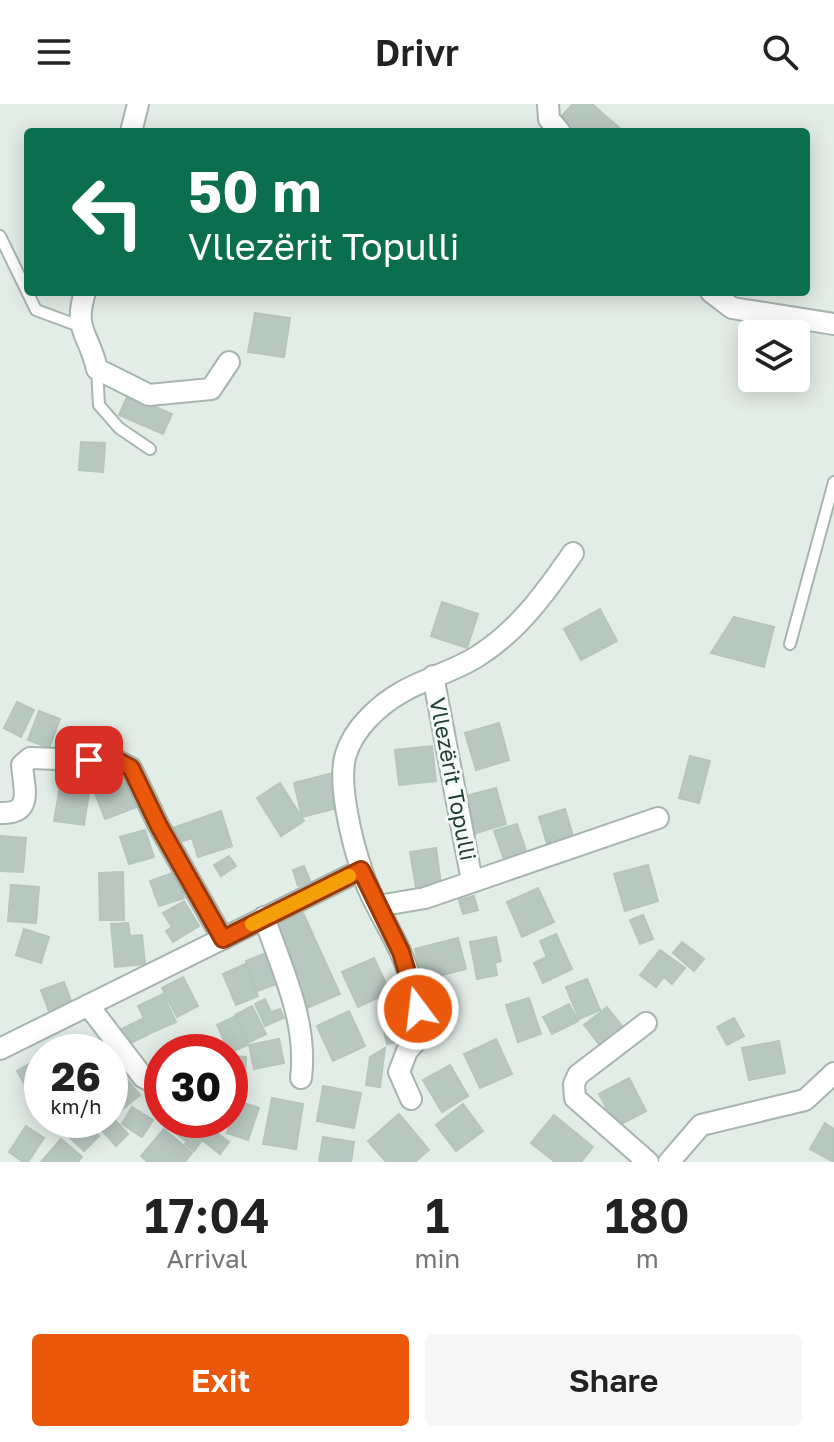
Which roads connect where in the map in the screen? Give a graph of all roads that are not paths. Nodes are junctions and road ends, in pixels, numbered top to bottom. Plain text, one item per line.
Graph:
1 (138, 104) edge
2 (548, 104) edge
3 (132, 128) edge
4 (557, 128) edge
5 (0, 236) edge
6 (24, 285) edge
7 (29, 296) edge
8 (84, 296) edge
9 (716, 296) edge
10 (834, 324) edge
11 (79, 326) junction
12 (229, 362) dead end
13 (97, 369) junction
14 (150, 449) dead end
15 (834, 482) edge
16 (573, 553) dead end
17 (790, 644) dead end
18 (433, 676) junction
19 (0, 813) edge
20 (658, 818) dead end
21 (361, 870) junction
22 (472, 881) junction
23 (378, 906) junction
24 (264, 917) junction
25 (223, 939) junction
26 (88, 1005) junction
27 (646, 1023) dead end
28 (0, 1049) edge
29 (834, 1073) edge
30 (144, 1078) edge
31 (301, 1078) dead end
32 (411, 1099) dead end
33 (648, 1162) edge
34 (669, 1162) edge

1 - 3 street
2 - 4 street
5 - 6 lane
7 - 11 lane
8 - 11 street
9 - 10 street
11 - 13 street
12 - 13 street
13 - 14 lane
15 - 17 lane
16 - 18 street
18 - 21 street, Vllezërit Topulli
18 - 22 street, Vllezërit Topulli
19 - 25 street
20 - 22 street, Vllezërit Topulli
21 - 23 street, Vllezërit Topulli
21 - 24 street
22 - 23 street, Vllezërit Topulli
23 - 32 street, Vllezërit Topulli
24 - 25 street
24 - 31 street
25 - 26 street
26 - 28 street
26 - 30 street
27 - 33 street
29 - 34 street

